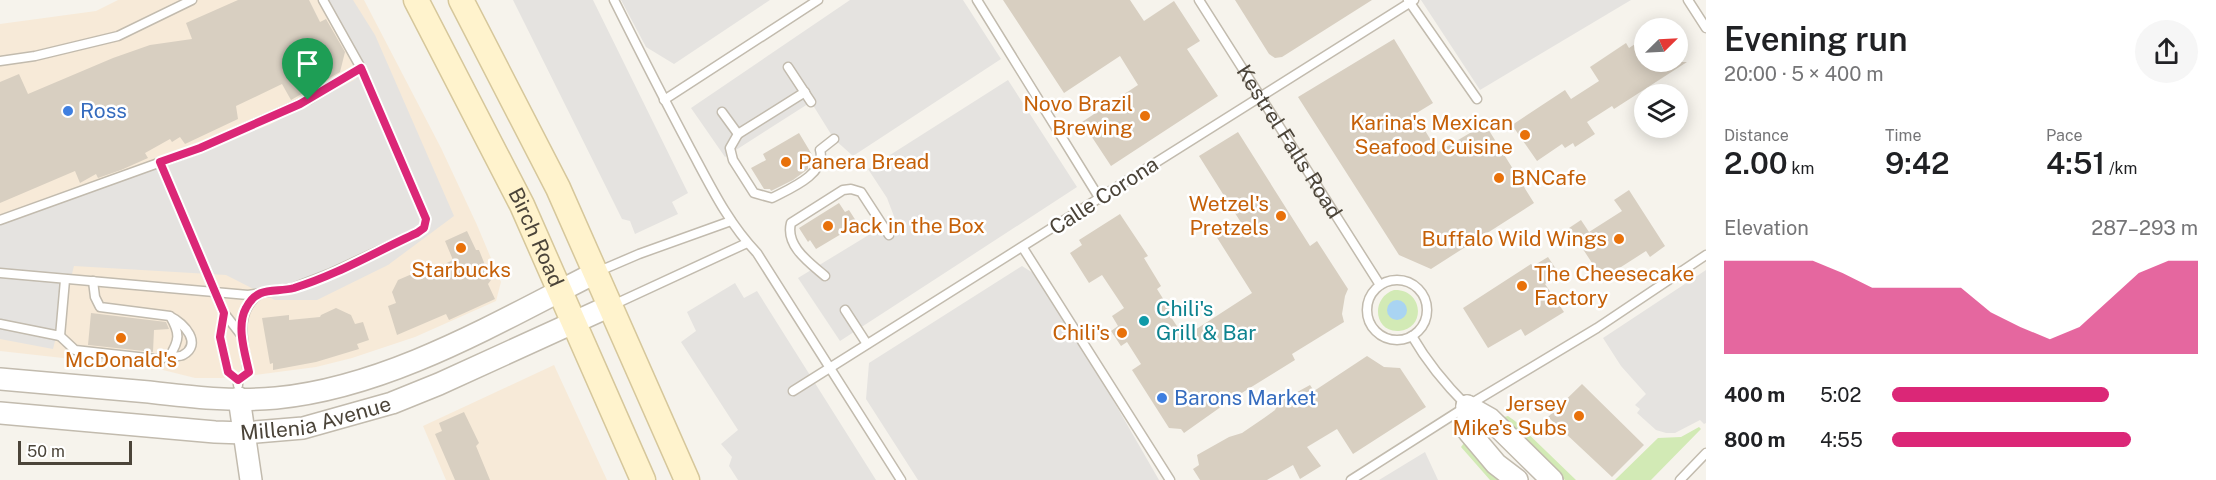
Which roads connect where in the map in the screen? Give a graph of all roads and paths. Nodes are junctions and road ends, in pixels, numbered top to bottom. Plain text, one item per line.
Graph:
1 (192, 0) edge
2 (323, 0) edge
3 (416, 0) edge
4 (461, 0) edge
5 (614, 0) edge
6 (818, 0) edge
7 (977, 0) edge
8 (1199, 0) edge
9 (1688, 0) edge
10 (1411, 1) edge
11 (1706, 28) edge
12 (0, 61) edge
13 (788, 67) dead end
14 (361, 68) junction
15 (805, 92) junction
16 (1260, 96) junction
17 (1477, 99) dead end
18 (664, 100) junction
19 (811, 102) dead end
20 (722, 112) dead end
21 (738, 134) junction
22 (834, 139) dead end
23 (160, 162) junction
24 (1100, 199) junction
25 (0, 220) edge
26 (731, 221) junction
27 (889, 235) dead end
28 (747, 243) junction
29 (1023, 248) junction
30 (1706, 255) edge
31 (0, 273) edge
32 (595, 273) junction
33 (825, 276) dead end
34 (65, 280) junction
35 (93, 281) junction
36 (1380, 285) junction
37 (560, 290) junction
38 (262, 291) junction
39 (216, 292) junction
40 (610, 306) junction
41 (845, 310) dead end
42 (224, 313) junction
43 (170, 316) junction
44 (573, 322) junction
45 (0, 324) edge
46 (60, 336) junction
47 (242, 336) junction
48 (1413, 336) junction
49 (867, 344) junction
50 (169, 357) junction
51 (829, 367) junction
52 (0, 379) edge
53 (239, 389) junction
54 (793, 391) dead end
55 (1467, 406) junction
56 (0, 413) edge
57 (244, 433) junction
58 (1706, 453) edge
59 (251, 480) edge
60 (643, 480) edge
61 (687, 480) edge
62 (901, 480) edge
63 (1170, 480) edge
64 (1351, 480) edge
65 (1517, 480) edge
66 (1552, 480) edge
67 (1680, 480) edge

1 - 12 lane
2 - 14 lane
3 - 37 main road, Birch Road
4 - 32 main road, Birch Road
5 - 18 lane
6 - 18 lane
7 - 24 lane
8 - 16 lane, Kestrel Falls Road
9 - 11 lane
10 - 16 lane, Calle Corona
10 - 17 lane
13 - 15 lane
14 - 23 lane
14 - 38 lane
15 - 19 lane
15 - 21 lane
16 - 24 lane, Calle Corona
16 - 36 lane, Kestrel Falls Road
18 - 26 lane
20 - 21 lane
21 - 22 lane
23 - 25 lane
23 - 39 lane
24 - 29 lane, Calle Corona
26 - 28 lane
26 - 32 lane
27 - 33 lane
28 - 40 lane
28 - 51 lane
29 - 49 lane, Calle Corona
29 - 63 lane
30 - 55 lane
31 - 34 lane
32 - 37 street, Millenia Avenue
32 - 40 main road, Birch Road
34 - 35 lane
34 - 46 lane
35 - 39 lane
35 - 43 lane
36 - 48 lane
36 - 48 lane
37 - 44 main road, Birch Road
37 - 53 street, Millenia Avenue
38 - 39 lane
38 - 47 lane
39 - 42 lane
40 - 44 street, Millenia Avenue
40 - 61 main road, Birch Road
41 - 49 lane
42 - 47 lane
42 - 53 lane
43 - 50 lane
43 - 50 lane
44 - 57 street, Millenia Avenue
44 - 60 main road, Birch Road
45 - 46 lane
46 - 50 lane
47 - 53 lane
48 - 55 lane
49 - 51 lane, Calle Corona
51 - 54 lane, Calle Corona
51 - 62 lane
52 - 53 street, Millenia Avenue
53 - 57 street
55 - 64 lane
55 - 65 street
55 - 66 street
56 - 57 street, Millenia Avenue
57 - 59 street
58 - 67 lane

